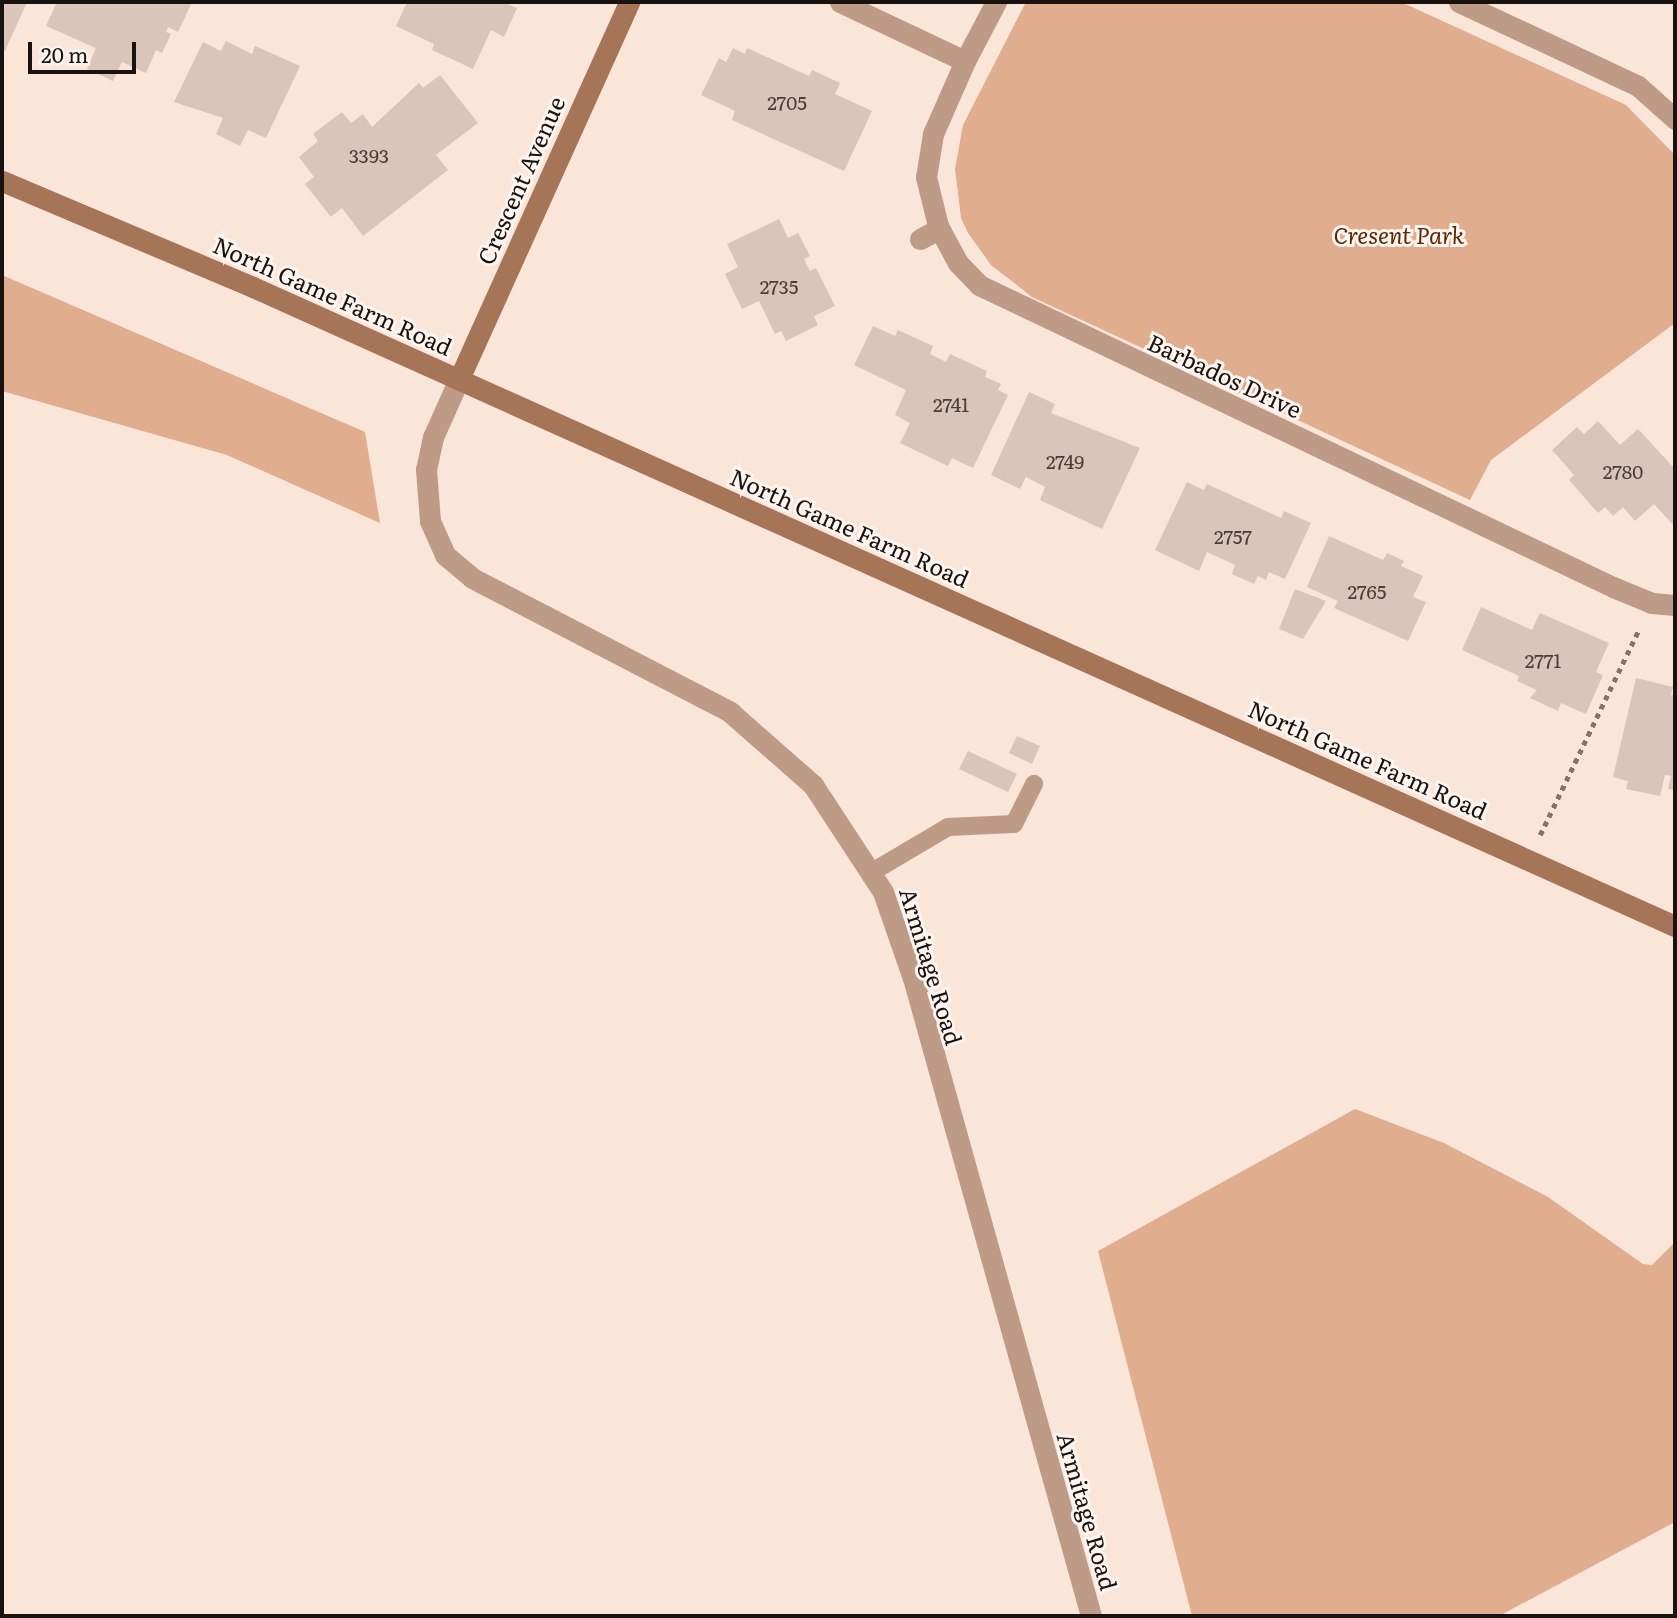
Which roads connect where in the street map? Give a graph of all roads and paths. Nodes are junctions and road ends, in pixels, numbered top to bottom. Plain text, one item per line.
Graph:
1 (629, 2) edge
2 (840, 2) edge
3 (996, 2) edge
4 (1459, 2) edge
5 (965, 61) junction
6 (1675, 118) edge
7 (2, 181) edge
8 (939, 229) junction
9 (920, 239) dead end
10 (459, 379) junction
11 (1652, 603) junction
12 (1675, 605) edge
13 (1034, 784) dead end
14 (1528, 860) junction
15 (872, 872) junction
16 (1675, 926) edge
17 (1091, 1616) edge

1 - 10 main road, Crescent Avenue
2 - 5 street
3 - 5 street, Barbados Drive
4 - 6 street
5 - 8 street, Barbados Drive
7 - 10 main road, North Game Farm Road
8 - 9 street
8 - 11 street, Barbados Drive
10 - 14 main road, North Game Farm Road
10 - 15 street, Armitage Road
11 - 12 street, Barbados Drive
11 - 14 path
13 - 15 lane
14 - 16 main road, North Game Farm Road
15 - 17 street, Armitage Road

